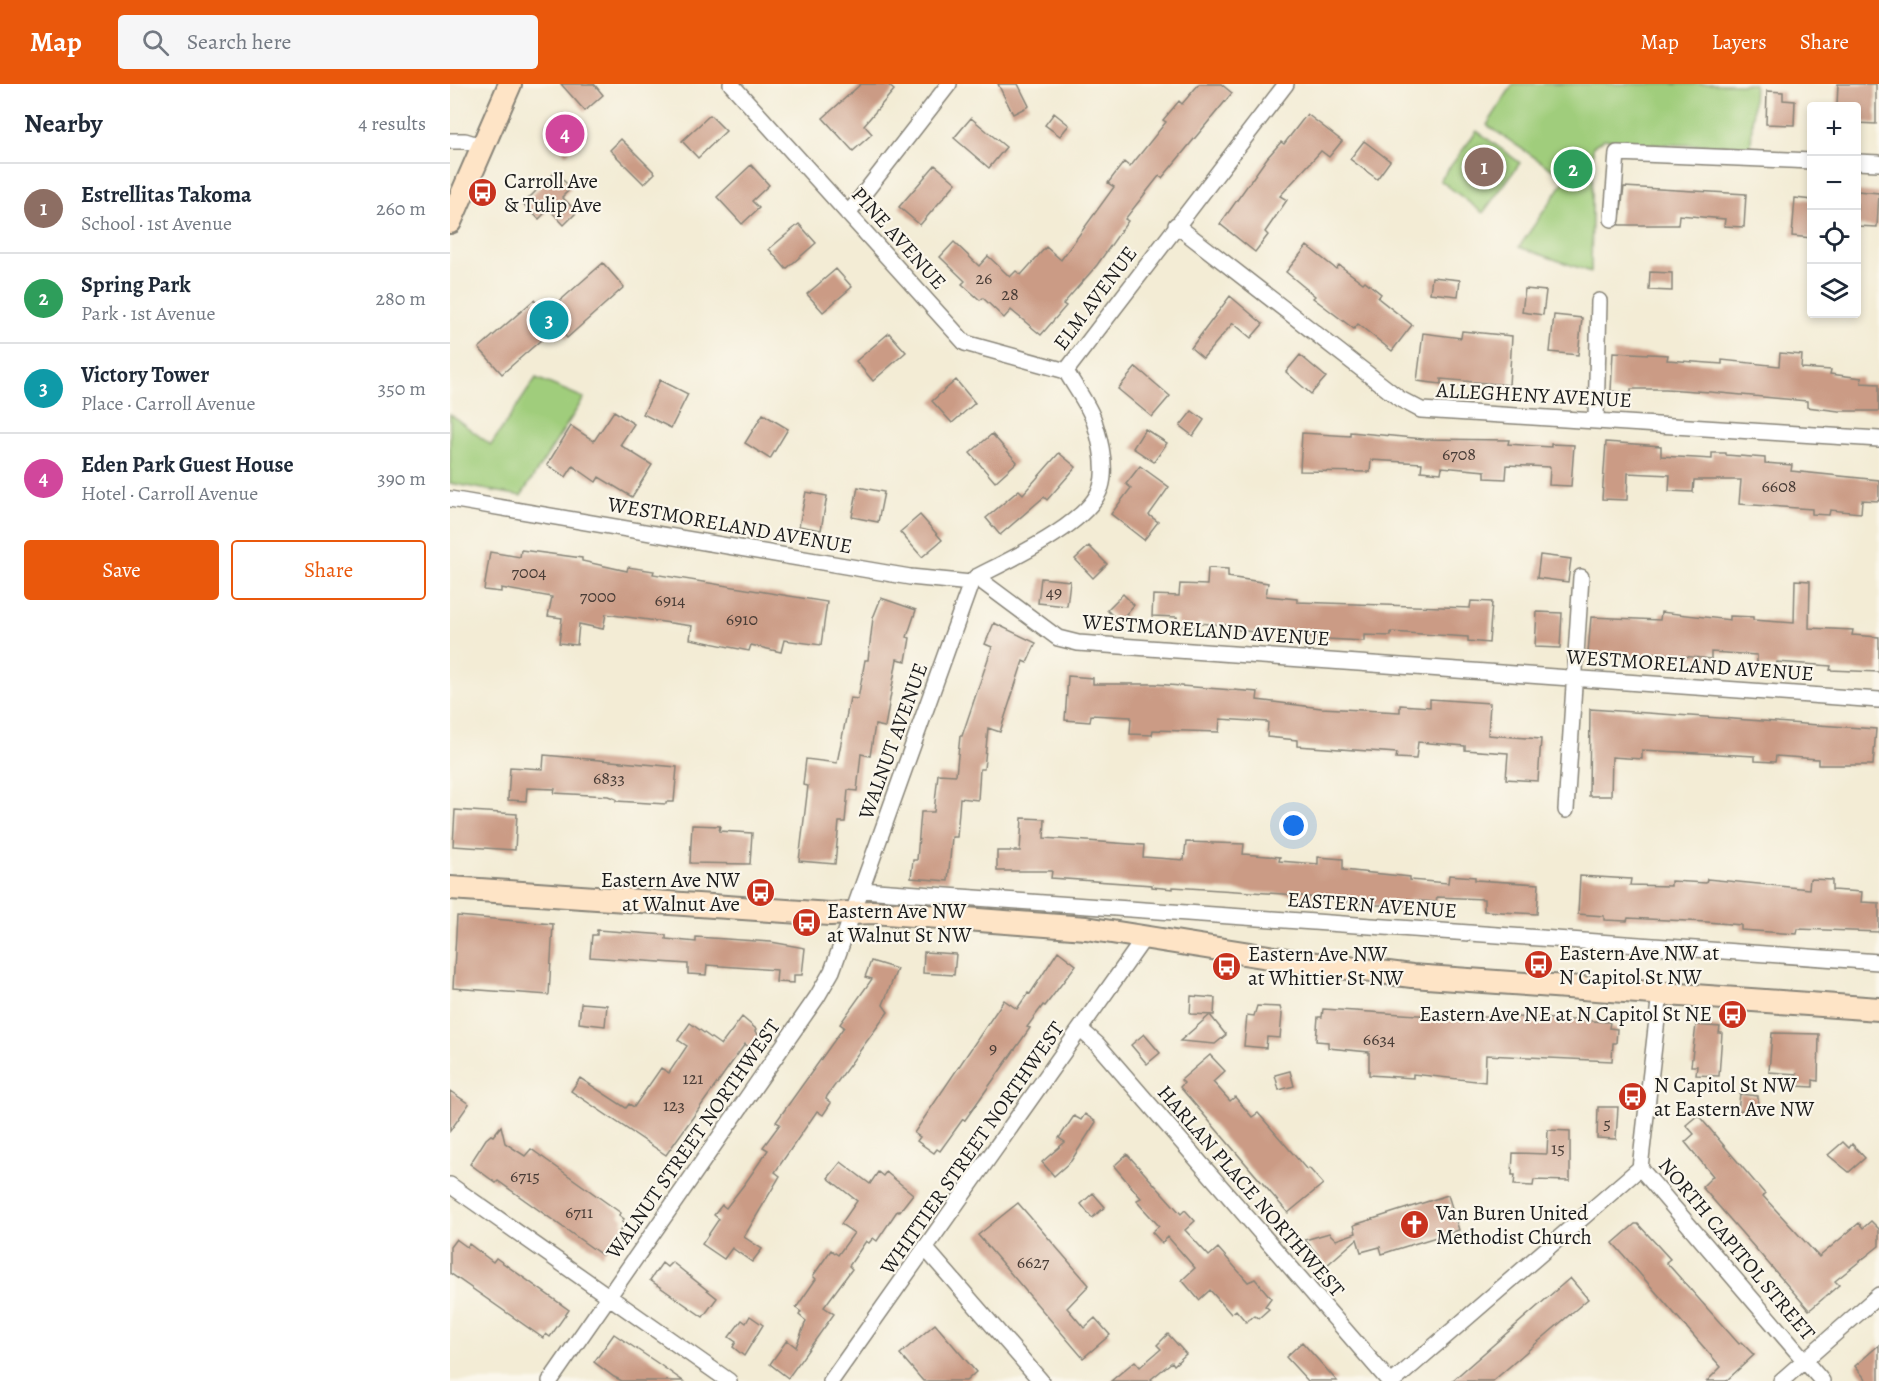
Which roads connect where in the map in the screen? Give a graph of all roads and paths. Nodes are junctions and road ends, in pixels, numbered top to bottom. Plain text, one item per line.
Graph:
1 (510, 84) edge
2 (731, 84) edge
3 (949, 84) edge
4 (1286, 84) edge
5 (450, 141) edge
6 (484, 147) junction
7 (1807, 161) edge
8 (1861, 162) edge
9 (1879, 163) edge
10 (848, 214) junction
11 (1612, 219) dead end
12 (450, 222) edge
13 (1176, 225) junction
14 (1599, 301) dead end
15 (1066, 371) junction
16 (1596, 419) junction
17 (1879, 440) edge
18 (450, 499) edge
19 (1581, 577) dead end
20 (973, 580) junction
21 (1575, 678) junction
22 (1879, 700) edge
23 (1566, 810) dead end
24 (450, 888) edge
25 (862, 890) junction
26 (854, 913) junction
27 (1145, 937) junction
28 (1879, 962) edge
29 (1660, 993) junction
30 (1879, 1009) edge
31 (1081, 1030) junction
32 (1640, 1168) junction
33 (450, 1185) edge
34 (926, 1249) junction
35 (1879, 1295) edge
36 (609, 1296) junction
37 (1804, 1361) junction
38 (550, 1381) edge
39 (729, 1381) edge
40 (831, 1381) edge
41 (1041, 1381) edge
42 (1389, 1381) edge
43 (1394, 1381) edge
44 (1781, 1381) edge
45 (1822, 1381) edge

1 - 6 street
2 - 10 street, PINE AVENUE
3 - 10 street
4 - 13 street, ELM AVENUE
5 - 6 street
6 - 12 street
7 - 11 street
8 - 9 street
10 - 15 street, PINE AVENUE
13 - 15 street, ELM AVENUE
13 - 16 street, ALLEGHENY AVENUE
14 - 16 street
15 - 20 street, ELM AVENUE
16 - 17 street, ALLEGHENY AVENUE
18 - 20 street, WESTMORELAND AVENUE
19 - 21 street
20 - 21 street, WESTMORELAND AVENUE
20 - 25 street, WALNUT AVENUE
21 - 22 street, WESTMORELAND AVENUE
21 - 23 street
24 - 26 street
25 - 26 street, WALNUT AVENUE
25 - 28 street, EASTERN AVENUE
26 - 27 street
26 - 36 street, WALNUT STREET NORTHWEST
27 - 29 street
27 - 31 street, WHITTIER STREET NORTHWEST
29 - 30 street
29 - 32 street, NORTH CAPITOL STREET
31 - 34 street, WHITTIER STREET NORTHWEST
31 - 42 street, HARLAN PLACE NORTHWEST
32 - 37 street, NORTH CAPITOL STREET
32 - 43 street
33 - 36 street
34 - 40 street, WHITTIER STREET NORTHWEST
34 - 41 street
35 - 37 street
36 - 38 street, WALNUT STREET NORTHWEST
36 - 39 street
37 - 44 street
37 - 45 street, NORTH CAPITOL STREET

